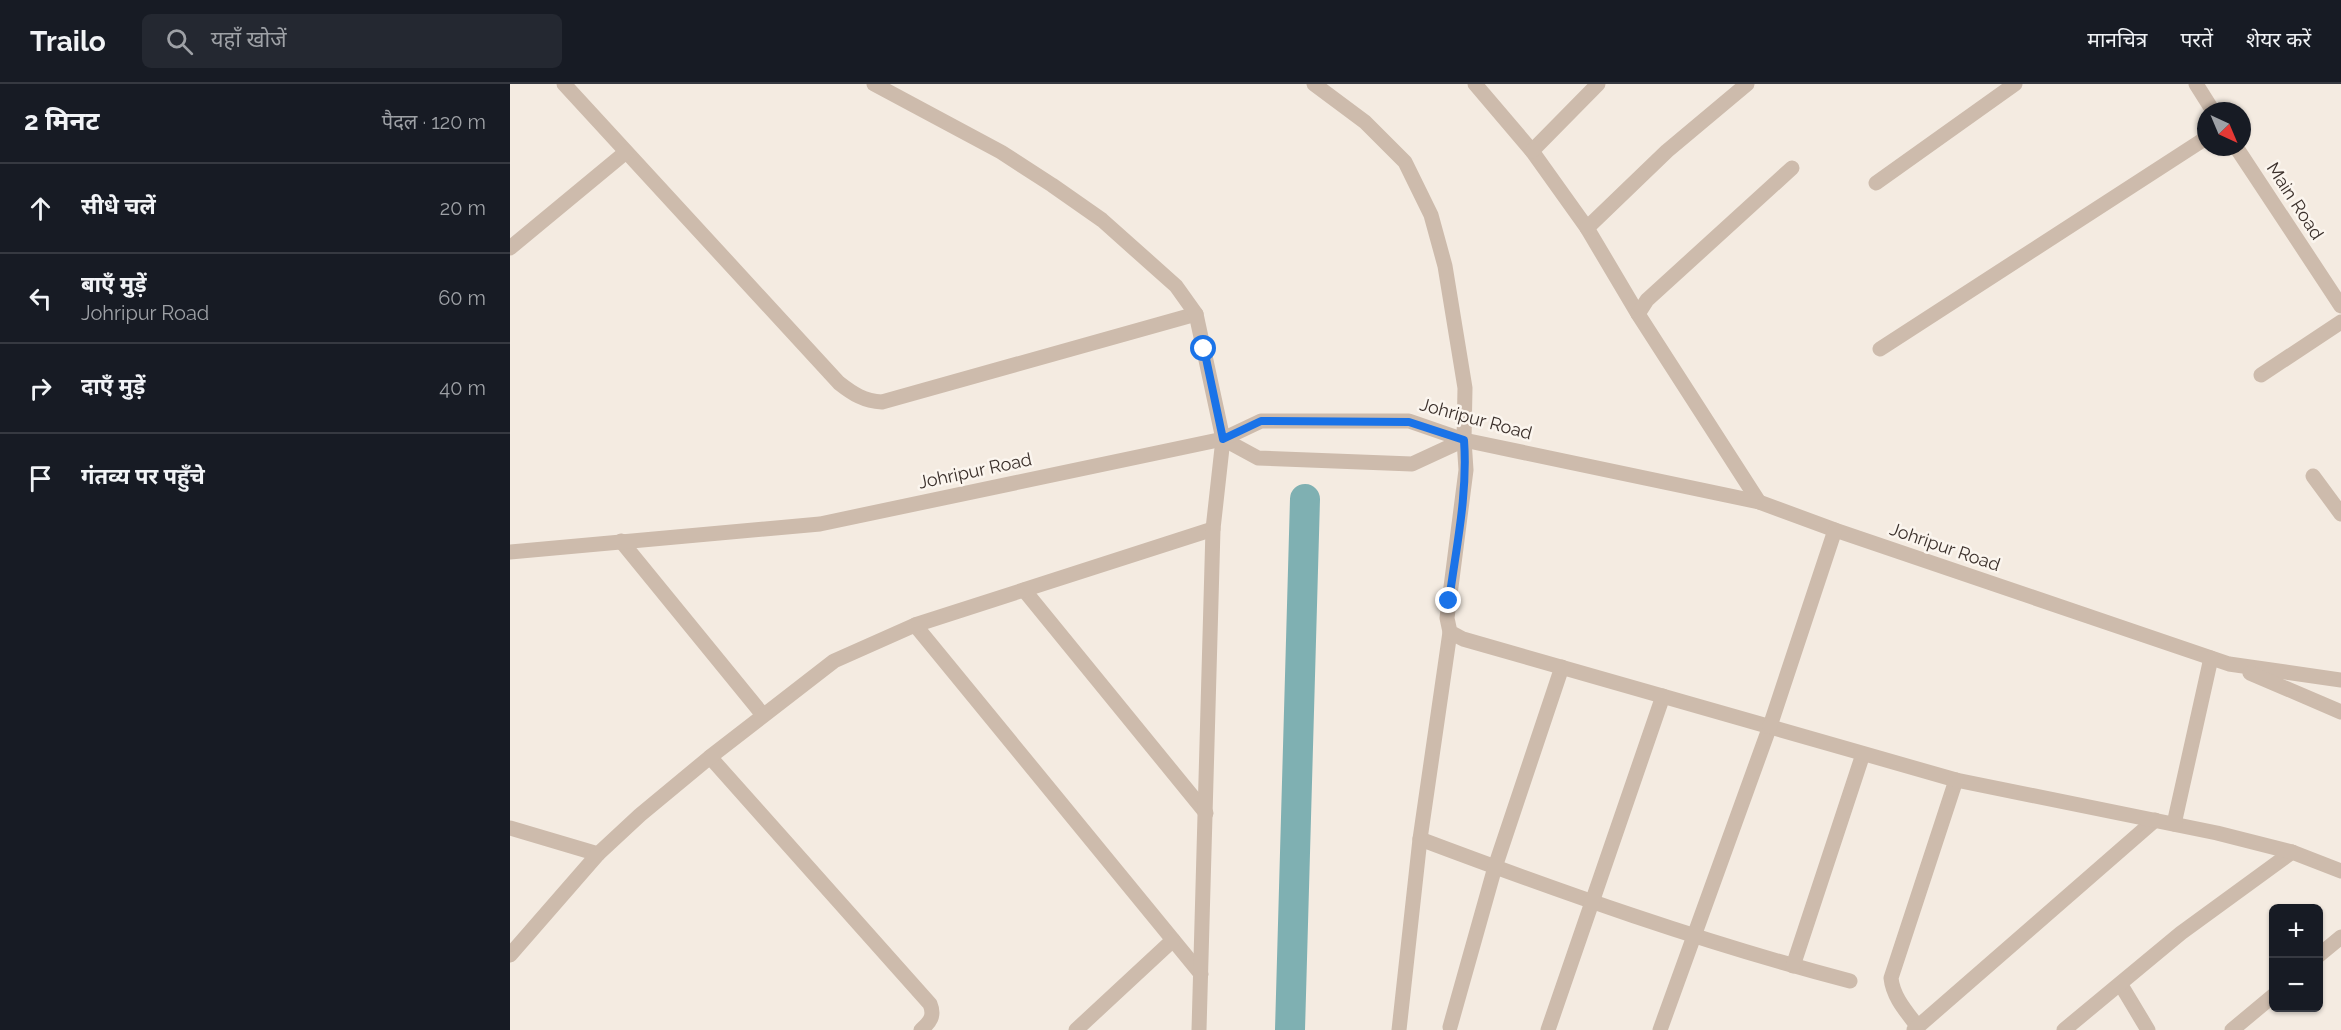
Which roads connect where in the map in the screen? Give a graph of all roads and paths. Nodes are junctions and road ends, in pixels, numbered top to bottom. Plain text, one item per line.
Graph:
1 (564, 84) edge
2 (874, 84) edge
3 (1314, 84) edge
4 (1474, 84) edge
5 (1598, 84) edge
6 (1747, 84) edge
7 (2015, 84) edge
8 (2196, 84) edge
9 (2207, 102) edge
10 (2197, 144) edge
11 (1532, 151) junction
12 (626, 152) junction
13 (2242, 156) edge
14 (1792, 168) dead end
15 (1876, 183) dead end
16 (1587, 228) junction
17 (510, 248) edge
18 (2341, 306) edge
19 (1196, 314) junction
20 (1638, 314) junction
21 (2341, 322) edge
22 (1880, 349) dead end
23 (2261, 375) dead end
24 (1223, 439) junction
25 (1464, 440) junction
26 (2313, 476) dead end
27 (1759, 502) junction
28 (2341, 514) edge
29 (1213, 529) junction
30 (1835, 530) junction
31 (621, 541) junction
32 (510, 552) edge
33 (1024, 590) junction
34 (915, 625) junction
35 (1450, 632) junction
36 (2211, 658) junction
37 (2229, 664) junction
38 (1562, 667) junction
39 (2341, 680) edge
40 (1663, 696) junction
41 (2341, 712) edge
42 (763, 715) junction
43 (1770, 726) junction
44 (1863, 754) junction
45 (710, 757) junction
46 (1956, 780) junction
47 (1206, 813) junction
48 (2155, 820) junction
49 (2174, 824) junction
50 (510, 828) edge
51 (1420, 838) junction
52 (2292, 852) junction
53 (598, 854) junction
54 (1495, 867) junction
55 (2341, 870) edge
56 (1592, 900) junction
57 (1693, 936) junction
58 (2341, 937) edge
59 (1173, 940) junction
60 (2323, 953) edge
61 (510, 955) edge
62 (1793, 966) junction
63 (1201, 974) junction
64 (1850, 981) dead end
65 (2121, 985) junction
66 (2269, 999) edge
67 (1450, 1027) dead end
68 (1916, 1028) edge
69 (921, 1030) edge
70 (1077, 1030) edge
71 (1199, 1030) edge
72 (1399, 1030) edge
73 (1548, 1030) edge
74 (1660, 1030) edge
75 (2064, 1030) edge
76 (2148, 1030) edge
77 (2232, 1030) edge

1 - 12 street
2 - 19 street
3 - 25 street
4 - 11 street
5 - 11 street
6 - 16 street
7 - 15 street
8 - 9 street
10 - 22 street
11 - 16 street
12 - 17 street
12 - 19 street
13 - 18 street, Main Road
14 - 20 street
16 - 20 street
19 - 24 street
20 - 27 street
21 - 23 street
24 - 25 street, Johripur Road
24 - 25 street
24 - 29 street
24 - 31 street, Johripur Road
25 - 27 street, Johripur Road
25 - 35 street
26 - 28 street
27 - 30 street, Johripur Road
29 - 33 street
29 - 47 street
30 - 36 street, Johripur Road
30 - 43 street
31 - 32 street, Johripur Road
31 - 42 street
33 - 34 street
33 - 47 street
34 - 42 street
34 - 59 street
35 - 38 street
35 - 51 street
36 - 37 street, Johripur Road
36 - 49 street
37 - 39 street, Johripur Road
37 - 41 street
38 - 40 street
38 - 54 street
40 - 43 street
40 - 56 street
42 - 45 street
43 - 44 street
43 - 57 street
44 - 46 street
44 - 62 street
45 - 53 street
45 - 69 street
46 - 48 street
46 - 68 street
47 - 63 street
48 - 49 street
48 - 68 street
49 - 52 street
50 - 53 street
51 - 54 street
51 - 72 street
52 - 55 street
52 - 65 street
53 - 61 street
54 - 56 street
54 - 67 street
56 - 57 street
56 - 73 street
57 - 62 street
57 - 74 street
58 - 60 street
59 - 63 street
59 - 70 street
62 - 64 street
63 - 71 street
65 - 75 street
65 - 76 street
66 - 77 street

